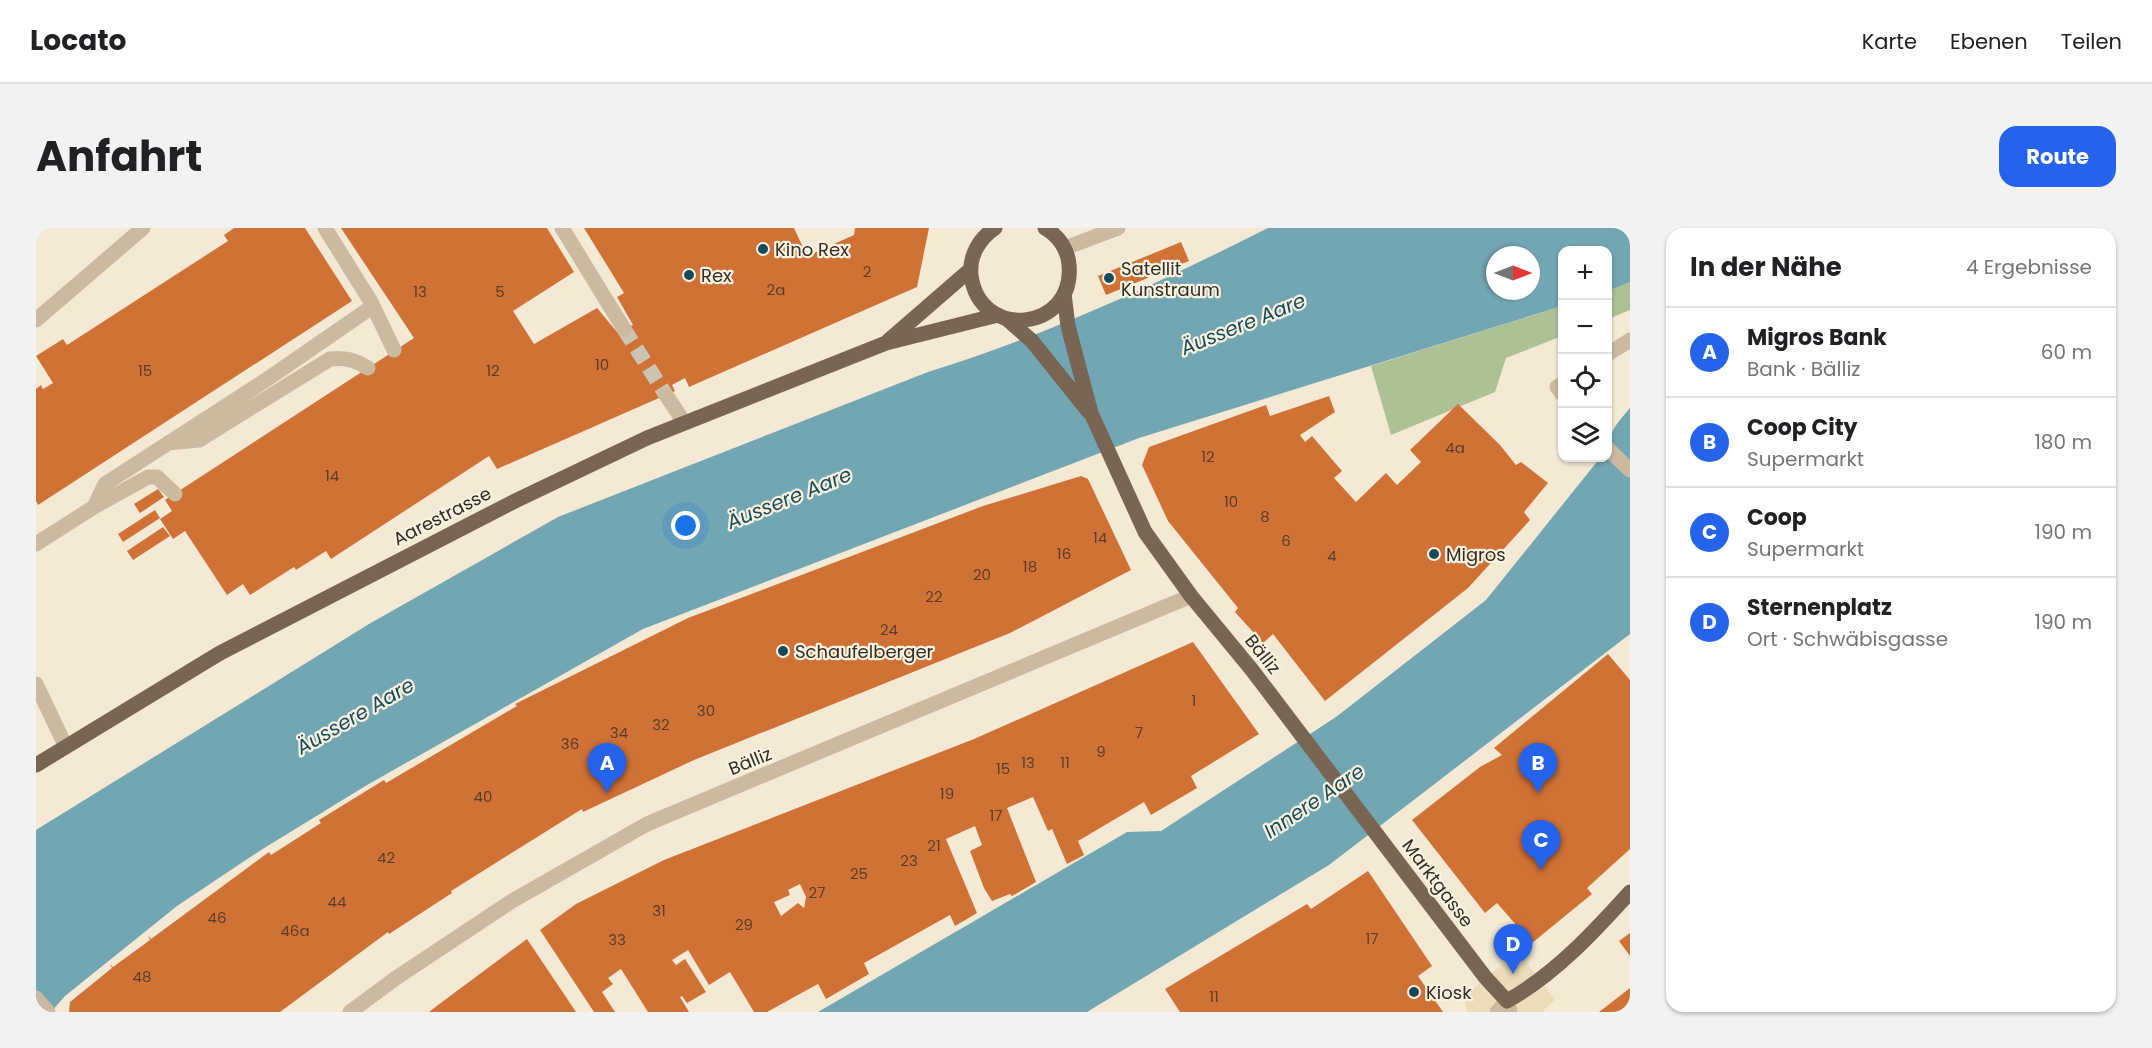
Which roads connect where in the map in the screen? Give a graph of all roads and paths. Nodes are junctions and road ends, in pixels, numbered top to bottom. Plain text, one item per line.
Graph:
1 (143, 228) edge
2 (325, 228) edge
3 (562, 228) edge
4 (994, 228) edge
5 (1045, 228) edge
6 (1118, 228) edge
7 (1065, 248) junction
8 (971, 269) junction
9 (1064, 294) junction
10 (371, 302) junction
11 (1003, 317) junction
12 (36, 320) edge
13 (624, 329) tunnel mouth
14 (1630, 340) edge
15 (886, 343) junction
16 (394, 351) dead end
17 (1612, 351) edge
18 (368, 368) dead end
19 (666, 395) tunnel mouth
20 (1091, 413) junction
21 (684, 422) junction
22 (165, 444) junction
23 (1612, 453) edge
24 (1630, 470) edge
25 (175, 494) dead end
26 (94, 507) junction
27 (36, 544) edge
28 (1191, 596) junction
29 (36, 684) edge
30 (65, 745) junction
31 (36, 765) edge
32 (1377, 835) joint
33 (1630, 892) edge
34 (36, 998) edge
35 (1505, 1008) edge
36 (48, 1012) edge
37 (350, 1012) edge

1 - 12 street
2 - 10 street
3 - 13 street
4 - 8 main road
5 - 7 main road
6 - 7 street
7 - 9 main road
8 - 11 main road
8 - 15 main road, Aarestrasse
9 - 11 main road, Aarestrasse
9 - 20 main road
10 - 16 street
10 - 22 street
11 - 15 main road, Aarestrasse
11 - 20 main road
14 - 17 street
15 - 21 main road, Aarestrasse
18 - 22 street
19 - 21 street
20 - 28 main road, Bälliz
21 - 30 main road, Aarestrasse
22 - 26 street
23 - 24 street
25 - 26 street
26 - 27 street
28 - 32 main road, Bälliz
28 - 37 street, Bälliz
29 - 30 street
30 - 31 main road, Aarestrasse
32 - 35 main road, Marktgasse
33 - 35 main road
34 - 36 street

